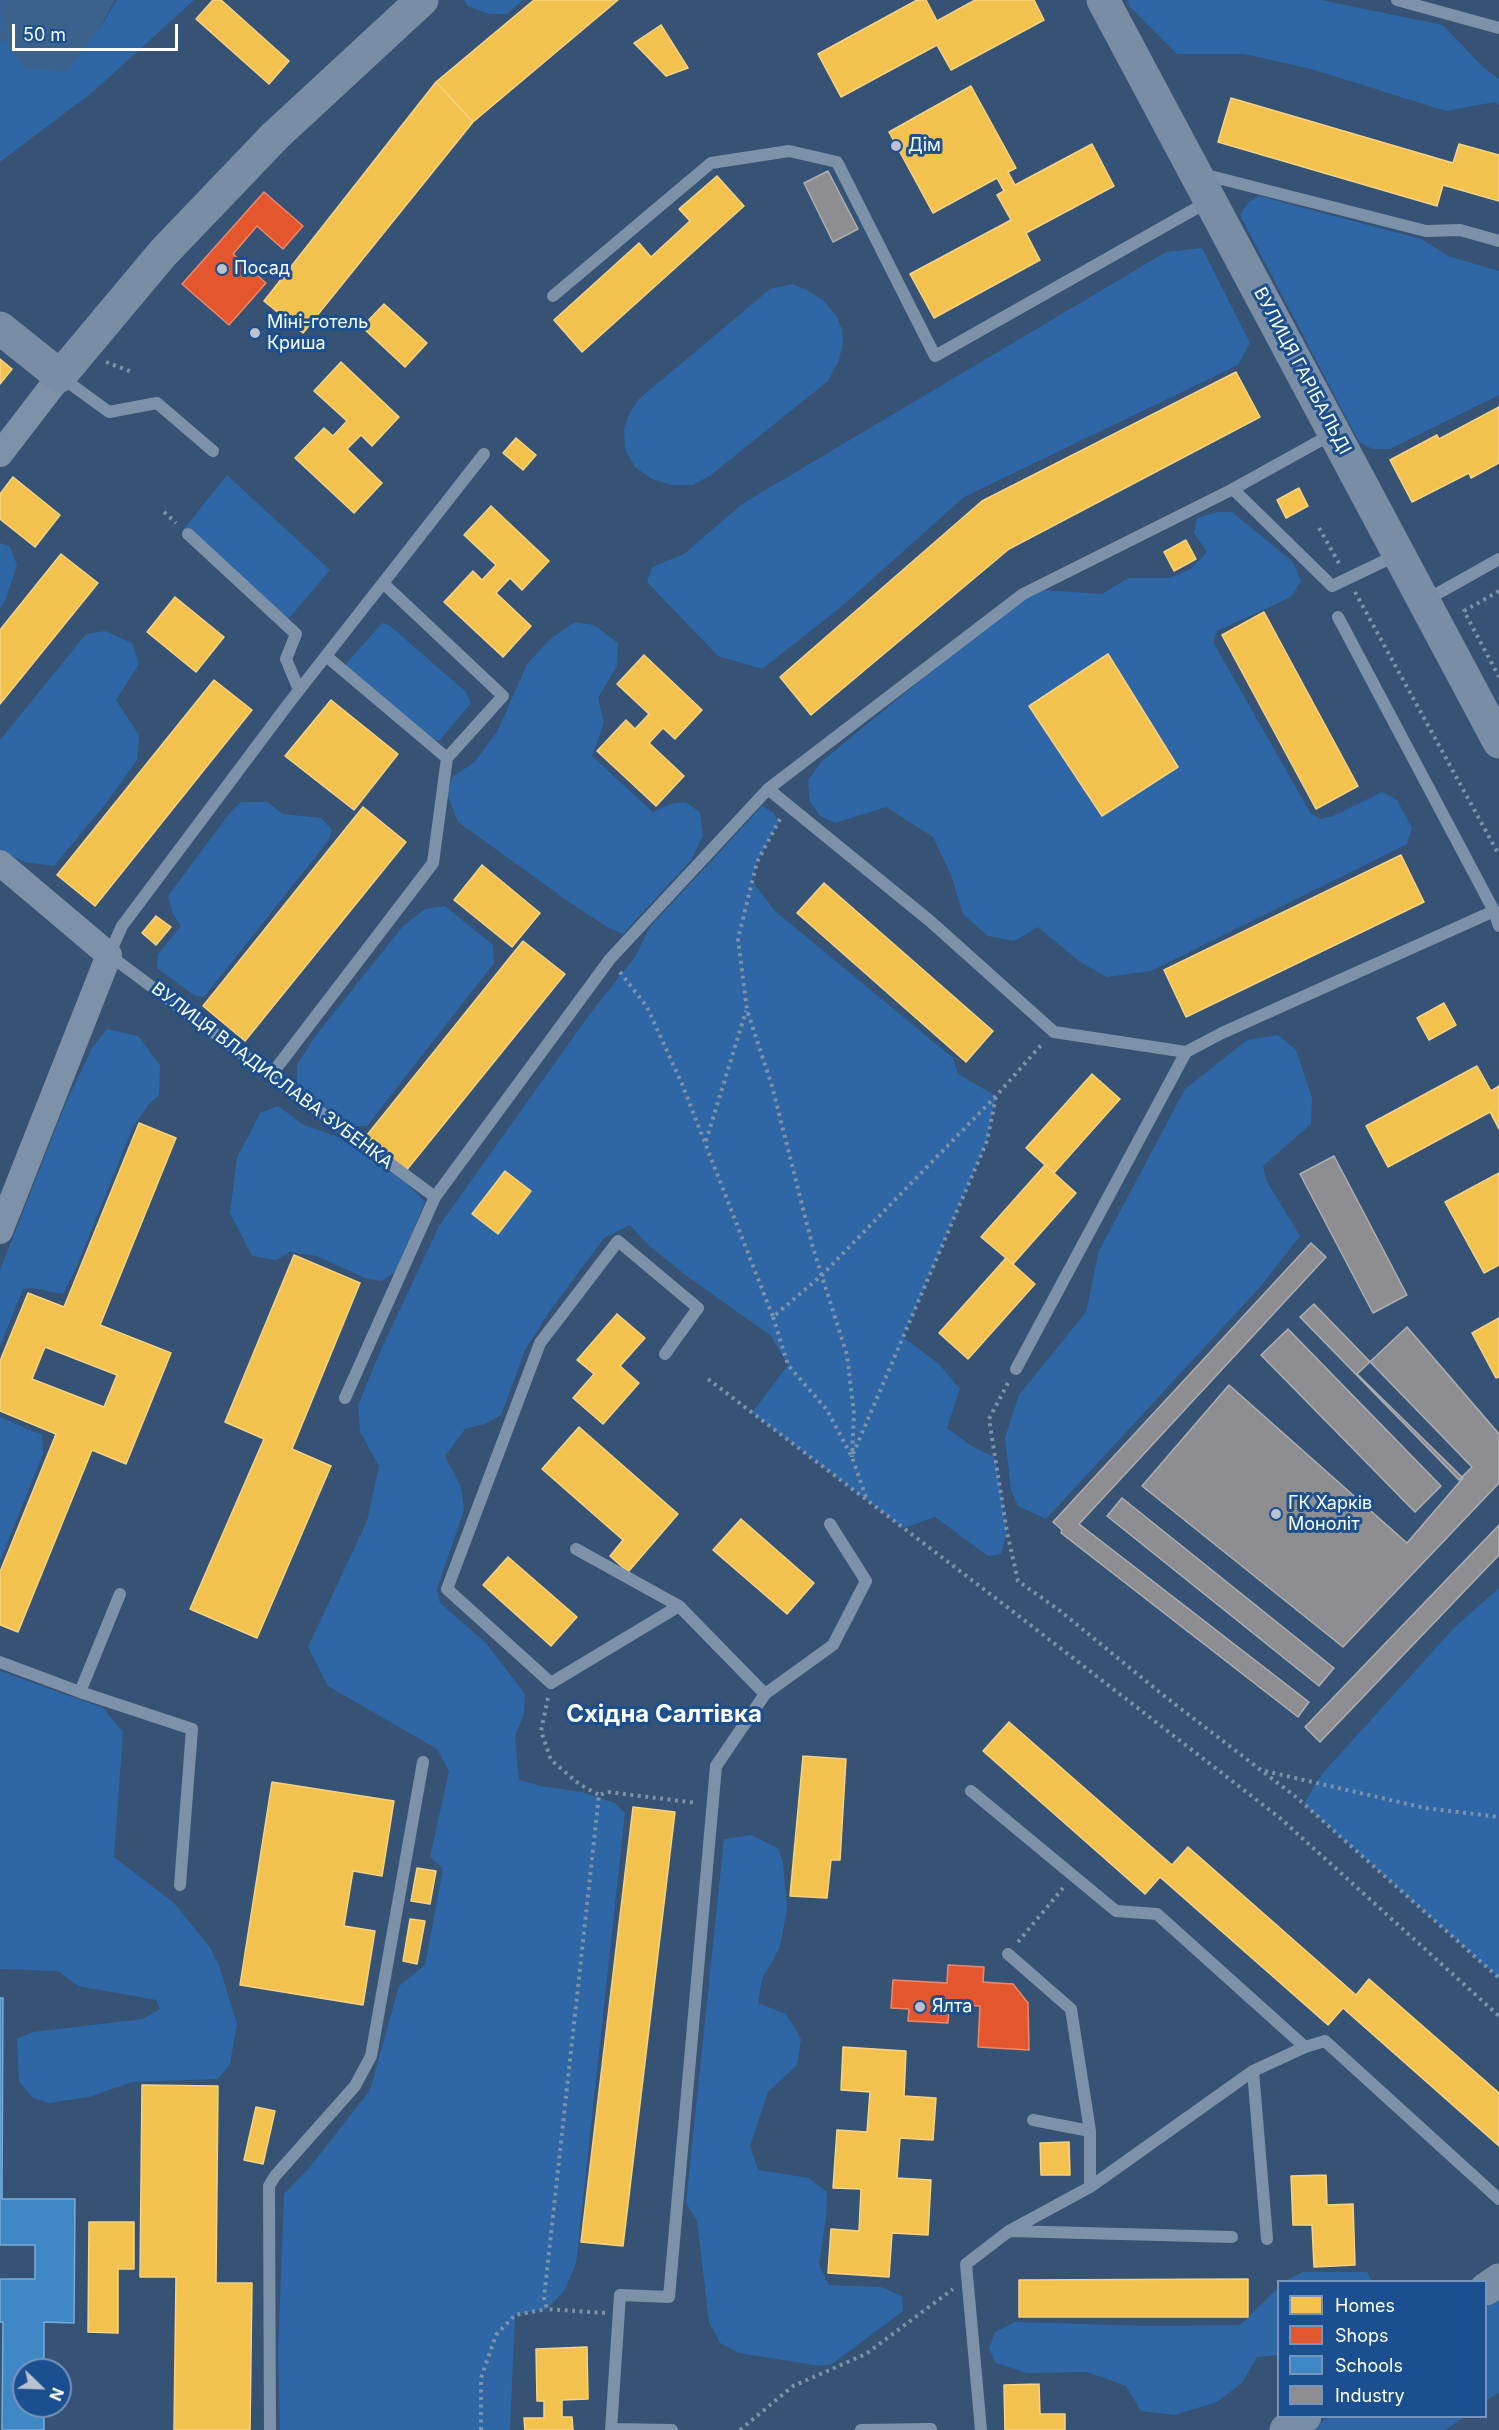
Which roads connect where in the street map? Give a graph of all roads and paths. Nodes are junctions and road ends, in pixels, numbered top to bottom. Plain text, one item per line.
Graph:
1 (422, 0) edge
2 (1103, 0) edge
3 (1397, 0) edge
4 (1499, 28) edge
5 (1203, 186) junction
6 (1499, 241) edge
7 (552, 296) dead end
8 (0, 328) edge
9 (112, 365) dead end
10 (132, 372) dead end
11 (60, 376) junction
12 (1335, 432) junction
13 (213, 451) dead end
14 (0, 454) edge
15 (484, 454) dead end
16 (1233, 489) junction
17 (1319, 528) dead end
18 (188, 534) dead end
19 (1400, 553) junction
20 (1499, 559) edge
21 (1347, 579) junction
22 (383, 583) junction
23 (1499, 591) edge
24 (1425, 600) junction
25 (1338, 617) dead end
26 (326, 656) junction
27 (1499, 677) edge
28 (299, 690) junction
29 (1499, 742) edge
30 (447, 758) junction
31 (768, 789) junction
32 (788, 805) junction
33 (1499, 855) edge
34 (0, 863) edge
35 (1494, 911) junction
36 (1499, 926) edge
37 (109, 955) junction
38 (610, 959) junction
39 (747, 1010) junction
40 (1054, 1032) junction
41 (1186, 1052) junction
42 (271, 1075) junction
43 (996, 1096) junction
44 (705, 1143) junction
45 (435, 1197) junction
46 (0, 1231) edge
47 (822, 1275) junction
48 (773, 1317) junction
49 (665, 1354) dead end
50 (1016, 1369) joint
51 (708, 1379) dead end
52 (345, 1398) dead end
53 (852, 1457) junction
54 (867, 1500) junction
55 (830, 1524) dead end
56 (576, 1549) dead end
57 (120, 1594) dead end
58 (679, 1606) junction
59 (0, 1662) edge
60 (551, 1683) junction
61 (80, 1692) junction
62 (765, 1694) junction
63 (423, 1762) dead end
64 (1262, 1770) junction
65 (971, 1791) dead end
66 (599, 1795) junction
67 (713, 1805) junction
68 (1499, 1817) edge
69 (1073, 1875) junction
70 (180, 1885) dead end
71 (1008, 1954) joint
72 (1499, 1978) edge
73 (1499, 2016) edge
74 (1305, 2048) junction
75 (1253, 2071) junction
76 (1033, 2120) dead end
77 (1090, 2131) junction
78 (1090, 2187) junction
79 (1499, 2199) edge
80 (1009, 2231) junction
81 (1232, 2237) dead end
82 (1267, 2239) dead end
83 (968, 2277) junction
84 (547, 2308) junction
85 (619, 2314) junction
86 (1302, 2418) edge
87 (611, 2429) edge
88 (931, 2429) edge
89 (270, 2430) edge
90 (481, 2430) edge
91 (672, 2430) edge
92 (740, 2430) edge
93 (861, 2430) edge
94 (981, 2430) edge
95 (1286, 2430) edge

1 - 11 street
2 - 5 street, ВУЛИЦЯ ГАРІБАЛЬДІ
3 - 4 lane
5 - 6 lane
5 - 7 lane
5 - 12 street, ВУЛИЦЯ ГАРІБАЛЬДІ
8 - 11 street
9 - 10 path
11 - 13 lane
11 - 14 street
12 - 16 lane
12 - 19 street, ВУЛИЦЯ ГАРІБАЛЬДІ
15 - 22 lane
16 - 21 lane
16 - 31 lane
17 - 21 path
18 - 28 lane
19 - 21 lane
19 - 24 street, ВУЛИЦЯ ГАРІБАЛЬДІ
20 - 24 lane
21 - 33 path
22 - 26 lane
22 - 30 lane
23 - 27 path
24 - 29 street, ВУЛИЦЯ ГАРІБАЛЬДІ
25 - 35 lane
26 - 28 lane
26 - 30 lane
28 - 37 lane
30 - 42 lane
31 - 32 lane
31 - 38 lane
32 - 39 path
32 - 40 lane
34 - 37 street, ВУЛИЦЯ ВЛАДИСЛАВА ЗУБЕНКА
35 - 36 lane
35 - 41 lane
37 - 42 lane, ВУЛИЦЯ ВЛАДИСЛАВА ЗУБЕНКА
37 - 46 street
38 - 44 path
38 - 45 lane
39 - 44 path
39 - 47 path
40 - 41 lane
40 - 43 path
41 - 50 lane
42 - 45 lane, ВУЛИЦЯ ВЛАДИСЛАВА ЗУБЕНКА
43 - 47 path
43 - 53 path
44 - 48 path
45 - 52 lane
47 - 48 path
47 - 53 path
48 - 53 path
49 - 60 lane
50 - 64 path
51 - 54 path
53 - 54 path
54 - 73 path
55 - 62 lane
56 - 58 lane
57 - 61 lane
58 - 60 lane
58 - 62 lane
59 - 61 lane
60 - 66 path
61 - 70 lane
62 - 67 lane
63 - 89 lane
64 - 68 path
64 - 72 path
65 - 69 lane
66 - 67 path
66 - 84 path
67 - 85 lane
69 - 71 path
69 - 74 lane
71 - 77 lane
74 - 75 lane
74 - 79 lane
75 - 78 lane
75 - 82 lane
76 - 77 lane
77 - 78 lane
78 - 80 lane
80 - 81 lane
80 - 83 lane
83 - 92 path
83 - 94 lane
84 - 85 path
84 - 90 path
85 - 87 lane
86 - 95 street
87 - 91 lane
88 - 93 lane

